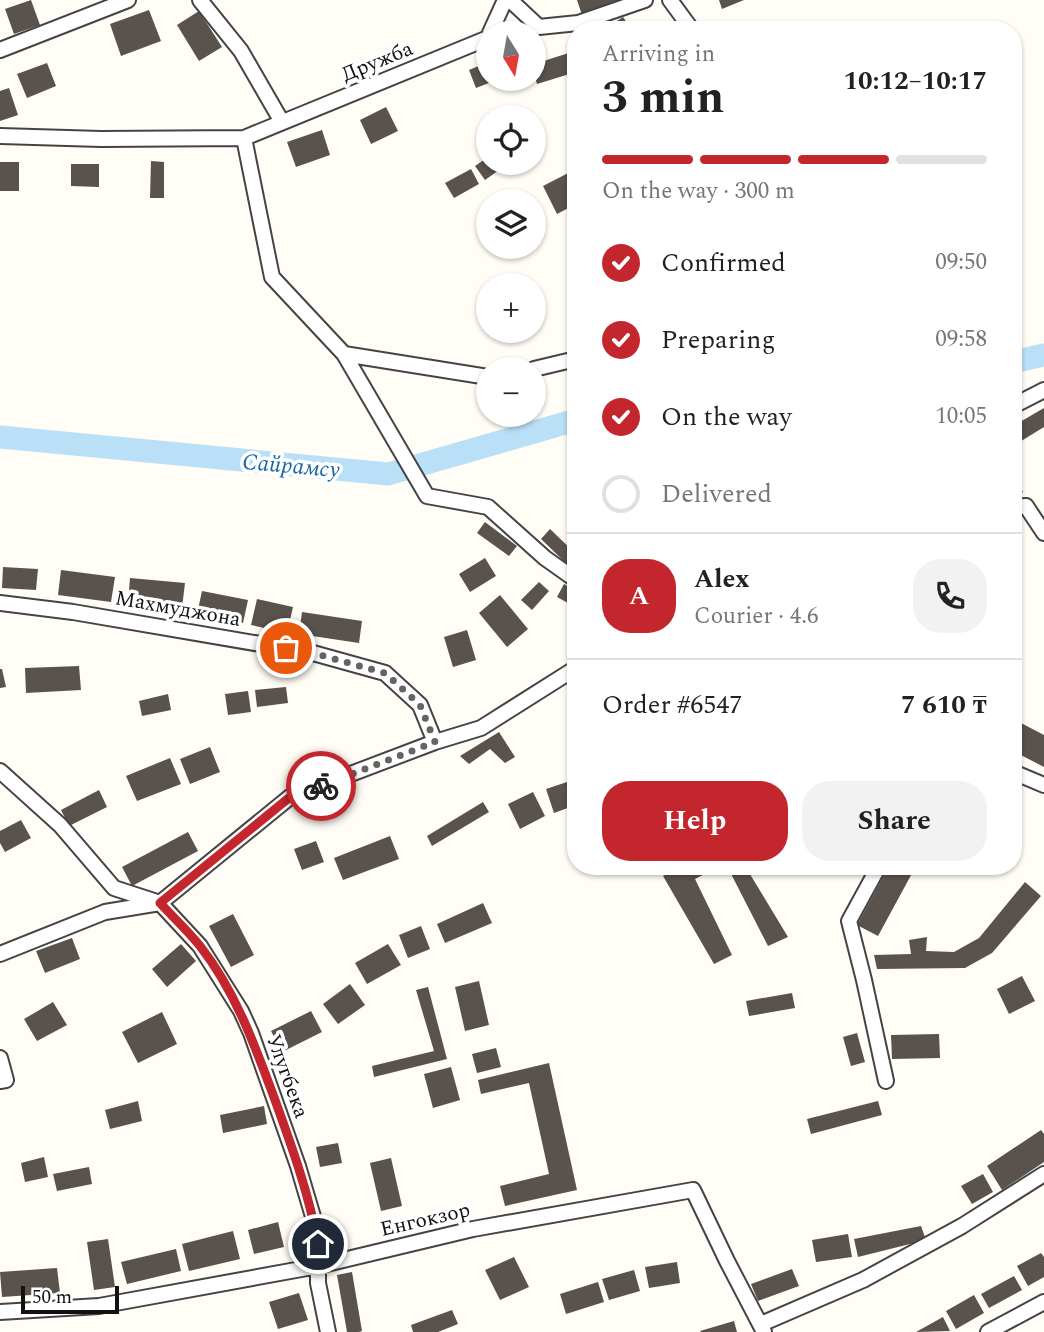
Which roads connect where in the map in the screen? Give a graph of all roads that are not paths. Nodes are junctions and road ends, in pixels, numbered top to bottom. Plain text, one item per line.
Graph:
1 (128, 0) edge
2 (200, 0) edge
3 (508, 0) edge
4 (645, 0) edge
5 (670, 0) edge
6 (497, 21) edge
7 (584, 21) edge
8 (685, 21) edge
9 (567, 24) edge
10 (476, 40) edge
11 (0, 50) edge
12 (282, 122) junction
13 (0, 136) edge
14 (244, 138) junction
15 (344, 354) junction
16 (567, 361) edge
17 (546, 366) edge
18 (476, 375) edge
19 (1044, 390) edge
20 (1022, 401) edge
21 (1022, 506) edge
22 (1044, 533) edge
23 (567, 574) edge
24 (0, 603) edge
25 (567, 674) edge
26 (435, 742) junction
27 (0, 771) edge
28 (1022, 776) edge
29 (1044, 785) edge
30 (874, 875) edge
31 (160, 903) junction
32 (0, 954) edge
33 (0, 1058) edge
34 (0, 1081) edge
35 (886, 1081) dead end
36 (1044, 1174) edge
37 (318, 1266) junction
38 (1044, 1302) edge
39 (0, 1312) edge
40 (763, 1328) edge
41 (328, 1332) edge
42 (988, 1332) edge

1 - 11 street
2 - 12 street
3 - 6 street, Дружба
3 - 9 street
4 - 7 street
5 - 8 street
10 - 12 street, Дружба
12 - 14 street, Дружба
13 - 14 street
14 - 15 street
15 - 18 street
15 - 23 street
16 - 17 street
19 - 20 street
21 - 22 street
24 - 26 street, Махмуджона
25 - 26 street
26 - 31 street
27 - 31 street, Улугбека
28 - 29 street
30 - 35 street
31 - 32 street
31 - 37 street, Улугбека
33 - 34 street
36 - 40 street
37 - 39 street, Енгокзор
37 - 40 street, Енгокзор
37 - 41 street, Улугбека
38 - 42 street

